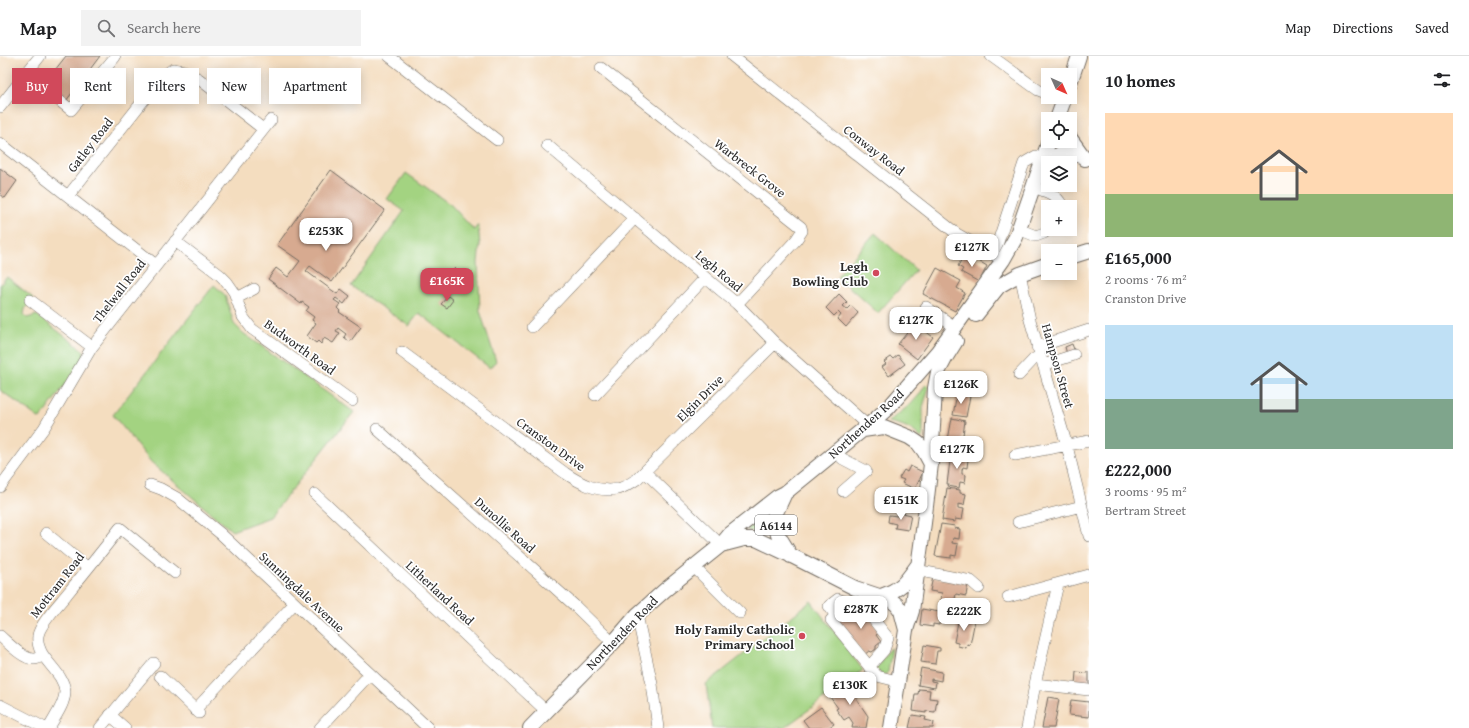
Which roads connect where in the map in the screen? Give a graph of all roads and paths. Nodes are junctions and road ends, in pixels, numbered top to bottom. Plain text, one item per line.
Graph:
1 (40, 56) edge
2 (389, 56) edge
3 (732, 56) edge
4 (991, 56) edge
5 (1079, 56) edge
6 (115, 57) edge
7 (31, 68) edge
8 (601, 68) dead end
9 (1075, 68) edge
10 (1041, 91) edge
11 (12, 92) edge
12 (62, 103) edge
13 (0, 107) edge
14 (271, 120) dead end
15 (263, 129) junction
16 (497, 140) dead end
17 (0, 143) edge
18 (547, 145) dead end
19 (1077, 148) edge
20 (1041, 157) edge
21 (1085, 160) edge
22 (1041, 164) edge
23 (1035, 180) junction
24 (68, 196) junction
25 (1059, 200) edge
26 (635, 218) junction
27 (1018, 230) junction
28 (1041, 234) edge
29 (175, 241) junction
30 (1089, 251) edge
31 (1077, 255) edge
32 (998, 257) junction
33 (156, 265) junction
34 (1041, 266) edge
35 (1020, 274) junction
36 (705, 278) junction
37 (254, 289) dead end
38 (237, 298) junction
39 (30, 300) dead end
40 (736, 304) junction
41 (926, 307) dead end
42 (532, 327) dead end
43 (955, 327) junction
44 (1089, 330) edge
45 (775, 343) junction
46 (92, 347) junction
47 (402, 352) dead end
48 (1074, 355) dead end
49 (1040, 356) junction
50 (1019, 375) dead end
51 (595, 395) dead end
52 (352, 401) dead end
53 (865, 428) junction
54 (377, 429) dead end
55 (1089, 441) edge
56 (1067, 446) junction
57 (835, 452) junction
58 (1015, 455) dead end
59 (931, 464) junction
60 (645, 472) junction
61 (150, 485) dead end
62 (0, 487) edge
63 (843, 491) dead end
64 (785, 493) junction
65 (315, 494) dead end
66 (1082, 506) junction
67 (1018, 522) dead end
68 (46, 533) dead end
69 (1089, 536) edge
70 (720, 545) junction
71 (792, 556) junction
72 (694, 567) junction
73 (88, 568) junction
74 (917, 568) junction
75 (175, 573) dead end
76 (1089, 575) edge
77 (1063, 583) junction
78 (979, 588) dead end
79 (881, 596) junction
80 (1008, 597) dead end
81 (294, 604) junction
82 (740, 613) dead end
83 (638, 615) junction
84 (906, 630) junction
85 (0, 636) edge
86 (613, 643) junction
87 (42, 655) junction
88 (154, 663) dead end
89 (869, 667) junction
90 (370, 674) junction
91 (160, 676) dead end
92 (897, 681) junction
93 (1035, 684) junction
94 (1089, 690) edge
95 (0, 705) edge
96 (546, 711) junction
97 (110, 715) junction
98 (45, 728) edge
99 (49, 728) edge
100 (100, 728) edge
101 (126, 728) edge
102 (320, 728) edge
103 (428, 728) edge
104 (530, 728) edge
105 (658, 728) edge
106 (891, 728) edge
107 (1027, 728) edge

1 - 7 street
2 - 16 street
3 - 32 street, Conway Road
4 - 10 street
5 - 9 main road
6 - 12 street
8 - 40 street, Warbreck Grove
11 - 13 street
14 - 15 street, Thelwall Road
15 - 24 street, Gatley Road
15 - 29 street, Thelwall Road
17 - 24 street
18 - 26 street, Legh Road
19 - 21 main road, A6144
20 - 32 street
21 - 23 main road, A6144
22 - 23 main road, A6144
23 - 25 street
23 - 27 main road, A6144
24 - 33 street
26 - 36 street, Legh Road
26 - 42 street
27 - 28 street
27 - 32 main road, A6144
29 - 33 street, Thelwall Road
29 - 38 street, Budworth Road
30 - 31 main road
32 - 43 main road, Northenden Road / A6144
33 - 46 street, Thelwall Road
34 - 35 main road, A6144
35 - 49 street, Hampson Street
35 - 59 main road, A6144
36 - 40 street, Legh Road
36 - 51 street
37 - 38 street
38 - 52 street, Budworth Road
39 - 46 street
40 - 45 street, Legh Road
41 - 43 street
43 - 53 main road, Northenden Road / A6144
44 - 49 street
45 - 53 street, Legh Road
45 - 60 street, Elgin Drive
46 - 62 street, Thelwall Road
47 - 60 street, Cranston Drive
48 - 49 street
49 - 50 street
49 - 56 street, Hampson Street
53 - 57 main road, Northenden Road / A6144
53 - 59 main road
54 - 86 street, Dunollie Road
55 - 56 street
56 - 58 street
56 - 66 street, Hampson Street
57 - 63 street
57 - 64 main road, Northenden Road / A6144
59 - 74 main road, A6144
60 - 70 street
61 - 81 street, Sunningdale Avenue
64 - 70 main road, Northenden Road
64 - 71 main road, A6144
65 - 96 street, Litherland Road
66 - 67 street
66 - 69 street, Hampson Street
68 - 73 street
70 - 71 main road, Northenden Road
70 - 72 main road, Northenden Road
71 - 79 main road, A6144
72 - 82 street
72 - 83 main road, Northenden Road
73 - 75 street, Mottram Road
73 - 87 street, Mottram Road
74 - 78 street
74 - 79 main road, A6144
74 - 84 main road, A6144
76 - 77 street
77 - 80 street
77 - 93 street
79 - 84 main road, A6144
81 - 90 street, Sunningdale Avenue
81 - 91 street
83 - 86 main road, Northenden Road
83 - 105 street
84 - 92 main road, A6144
85 - 87 street
86 - 96 main road, Northenden Road
87 - 99 street, Mottram Road
88 - 97 street
89 - 89 street
89 - 92 street
90 - 102 street
90 - 103 street, Sunningdale Avenue
92 - 106 main road, A6144
93 - 94 street
93 - 107 street
95 - 98 street
96 - 104 main road, Northenden Road
97 - 100 street
97 - 101 street

